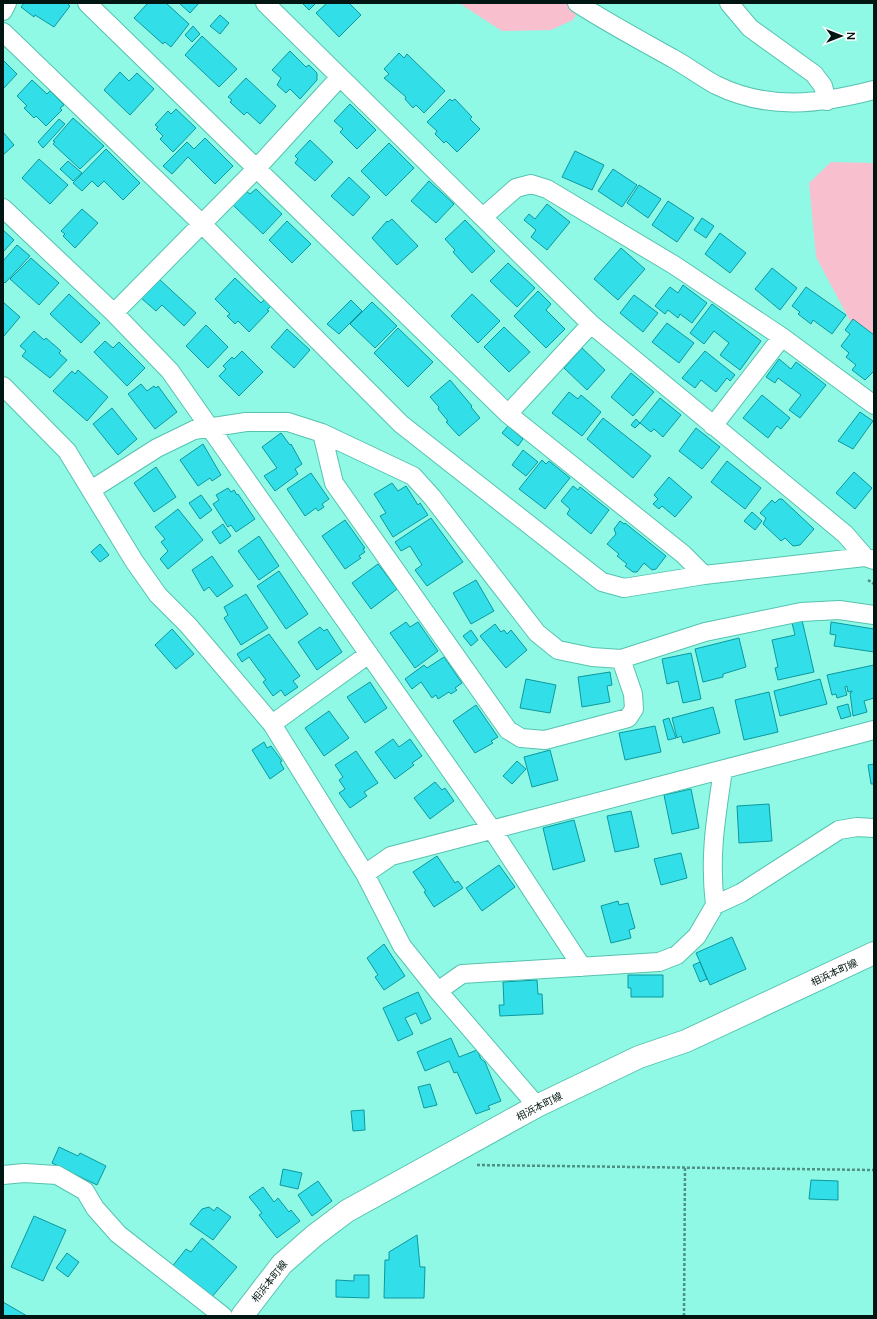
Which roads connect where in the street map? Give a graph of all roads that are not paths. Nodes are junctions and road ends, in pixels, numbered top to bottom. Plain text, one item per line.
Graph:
1 (7, 3) edge
2 (87, 3) edge
3 (265, 3) edge
4 (576, 3) edge
5 (729, 3) edge
6 (3, 11) edge
7 (3, 32) edge
8 (340, 77) junction
9 (874, 90) edge
10 (827, 101) junction
11 (256, 169) junction
12 (3, 208) edge
13 (483, 217) junction
14 (201, 224) junction
15 (114, 312) junction
16 (591, 324) junction
17 (782, 337) junction
18 (3, 386) edge
19 (874, 405) edge
20 (508, 414) junction
21 (713, 426) junction
22 (211, 427) junction
23 (322, 433) junction
24 (91, 490) junction
25 (869, 559) edge
26 (704, 575) junction
27 (874, 615) edge
28 (369, 654) junction
29 (621, 659) junction
30 (272, 724) junction
31 (874, 730) edge
32 (723, 770) junction
33 (874, 828) edge
34 (493, 831) junction
35 (365, 874) junction
36 (714, 905) junction
37 (874, 953) edge
38 (582, 967) junction
39 (438, 991) junction
40 (537, 1106) junction
41 (3, 1174) edge
42 (223, 1316) edge
43 (242, 1316) edge

1 - 6 street
2 - 11 street
3 - 8 street
4 - 10 street
5 - 10 street
7 - 14 street
8 - 11 street
8 - 13 street
9 - 10 street
11 - 14 street
11 - 20 street
12 - 15 street
13 - 16 street
13 - 17 street
14 - 15 street
14 - 26 street
15 - 22 street
16 - 20 street
16 - 21 street
17 - 19 street
17 - 21 street
18 - 24 street
20 - 26 street
21 - 25 street
22 - 23 street
22 - 24 street
22 - 28 street
23 - 29 street
23 - 29 street
24 - 30 street
25 - 26 street
27 - 29 street
28 - 30 street
28 - 34 street
30 - 35 street
31 - 32 street
32 - 34 street
32 - 36 street
33 - 36 street
34 - 35 street
34 - 38 street
35 - 39 street
36 - 38 street
37 - 40 main road, 相浜本町線
38 - 39 street
39 - 40 street
40 - 43 main road, 相浜本町線
41 - 42 street

